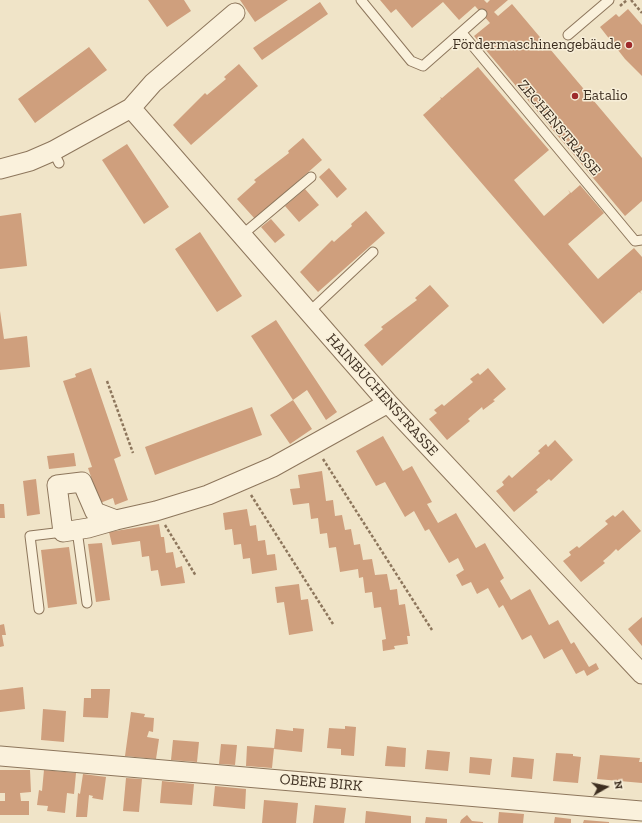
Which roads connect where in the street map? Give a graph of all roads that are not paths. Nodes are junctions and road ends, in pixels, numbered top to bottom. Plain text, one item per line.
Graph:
1 (361, 0) edge
2 (609, 0) edge
3 (235, 13) dead end
4 (482, 14) dead end
5 (462, 32) junction
6 (568, 35) dead end
7 (130, 108) junction
8 (0, 169) edge
9 (311, 177) dead end
10 (242, 235) junction
11 (639, 240) edge
12 (373, 252) dead end
13 (308, 312) junction
14 (388, 403) junction
15 (116, 520) junction
16 (70, 530) junction
17 (87, 603) dead end
18 (39, 609) dead end
19 (642, 674) edge
20 (0, 756) edge
21 (642, 811) edge

1 - 5 lane
2 - 6 lane
3 - 7 street
4 - 5 lane
5 - 11 lane, ZECHENSTRASSE
7 - 8 street
7 - 10 street, HAINBUCHENSTRASSE
9 - 10 lane
10 - 13 street, HAINBUCHENSTRASSE
12 - 13 lane
13 - 14 street, HAINBUCHENSTRASSE
14 - 15 street
14 - 19 street, HAINBUCHENSTRASSE
15 - 16 street
15 - 16 street
16 - 17 lane
16 - 18 lane
20 - 21 street, OBERE BIRK

